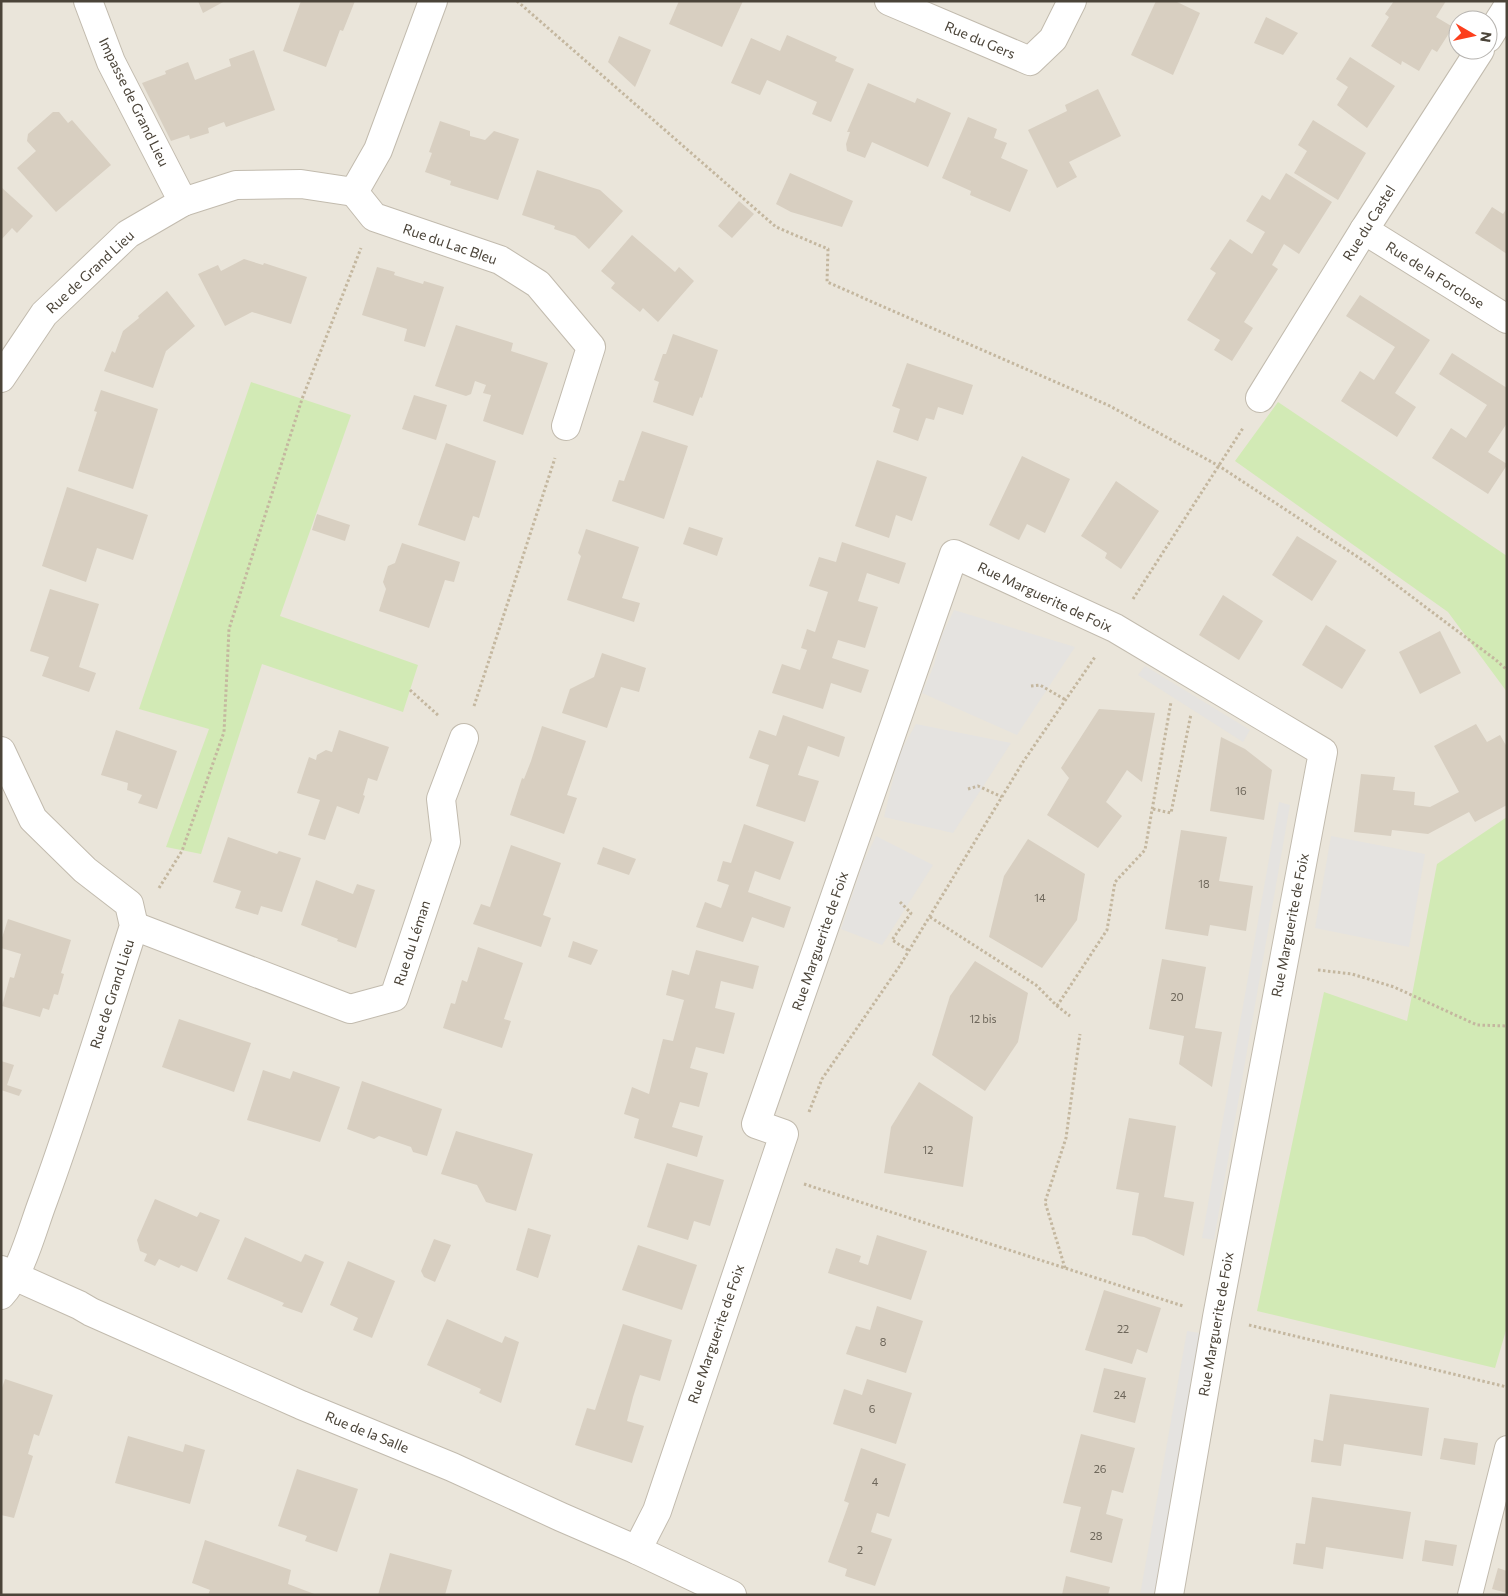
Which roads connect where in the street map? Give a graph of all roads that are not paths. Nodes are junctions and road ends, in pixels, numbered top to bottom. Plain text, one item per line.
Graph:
1 (88, 1) edge
2 (433, 1) edge
3 (889, 1) edge
4 (1072, 1) edge
5 (1507, 8) edge
6 (1498, 22) edge
7 (1474, 60) edge
8 (354, 192) junction
9 (183, 202) junction
10 (1364, 230) junction
11 (1507, 319) edge
12 (1, 378) edge
13 (1260, 398) dead end
14 (566, 426) road end
15 (464, 738) road end
16 (1, 751) edge
17 (134, 926) junction
18 (5, 1280) edge
19 (1507, 1448) edge
20 (637, 1550) junction
21 (732, 1595) edge
22 (1169, 1595) edge
23 (1470, 1595) edge

1 - 9 street, Impasse de Grand Lieu
2 - 8 street
3 - 4 street, Rue du Gers
5 - 6 street
7 - 10 street, Rue du Castel
8 - 9 street, Rue de Grand Lieu
8 - 14 street, Rue du Lac Bleu
9 - 12 street, Rue de Grand Lieu
10 - 11 street, Rue de la Forclose
10 - 13 street, Rue du Castel
15 - 17 street, Rue du Léman
16 - 17 street, Rue de Grand Lieu
17 - 18 street, Rue de Grand Lieu
18 - 20 street, Rue de la Salle
19 - 23 lane
20 - 21 street, Rue de la Salle
20 - 22 street, Rue Marguerite de Foix

